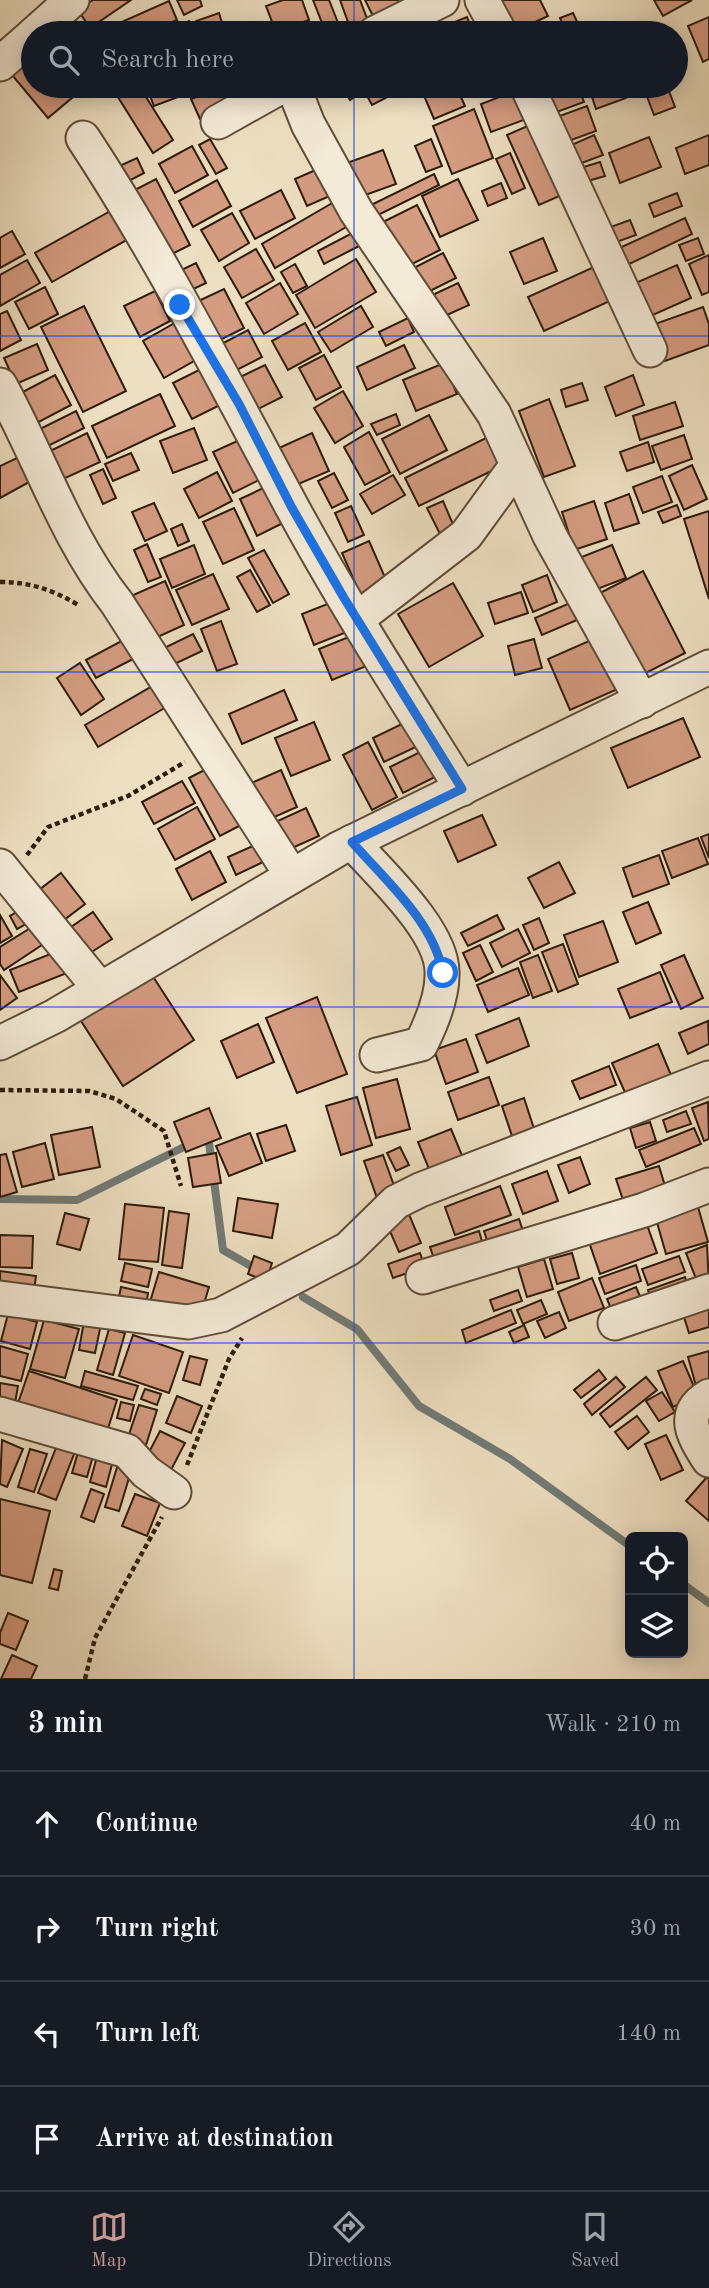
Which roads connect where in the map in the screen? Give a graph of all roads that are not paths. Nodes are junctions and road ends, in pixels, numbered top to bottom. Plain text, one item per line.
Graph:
1 (72, 0) edge
2 (442, 0) edge
3 (482, 0) edge
4 (49, 21) edge
5 (399, 21) edge
6 (493, 21) edge
7 (21, 45) edge
8 (0, 64) edge
9 (261, 98) edge
10 (298, 98) edge
11 (533, 98) edge
12 (218, 122) dead end
13 (83, 138) dead end
14 (650, 350) dead end
15 (0, 385) edge
16 (517, 465) junction
17 (357, 619) junction
18 (709, 667) edge
19 (642, 701) junction
20 (462, 789) junction
21 (352, 842) junction
22 (0, 866) edge
23 (292, 876) junction
24 (100, 989) junction
25 (0, 1043) edge
26 (377, 1055) dead end
27 (709, 1078) edge
28 (709, 1185) edge
29 (423, 1277) dead end
30 (709, 1291) edge
31 (0, 1298) edge
32 (615, 1323) dead end
33 (709, 1396) edge
34 (0, 1414) edge
35 (709, 1460) edge
36 (174, 1492) dead end

1 - 4 street
2 - 5 street
3 - 6 street
7 - 8 street
9 - 12 street
10 - 16 street
11 - 14 street
13 - 17 street
15 - 23 street
16 - 17 street
16 - 19 street
17 - 20 street
18 - 19 street
19 - 20 street
20 - 21 street
21 - 23 street
21 - 26 street
22 - 24 street
23 - 24 street
24 - 25 street
27 - 31 street
28 - 29 street
30 - 32 street
33 - 35 street
34 - 36 street

